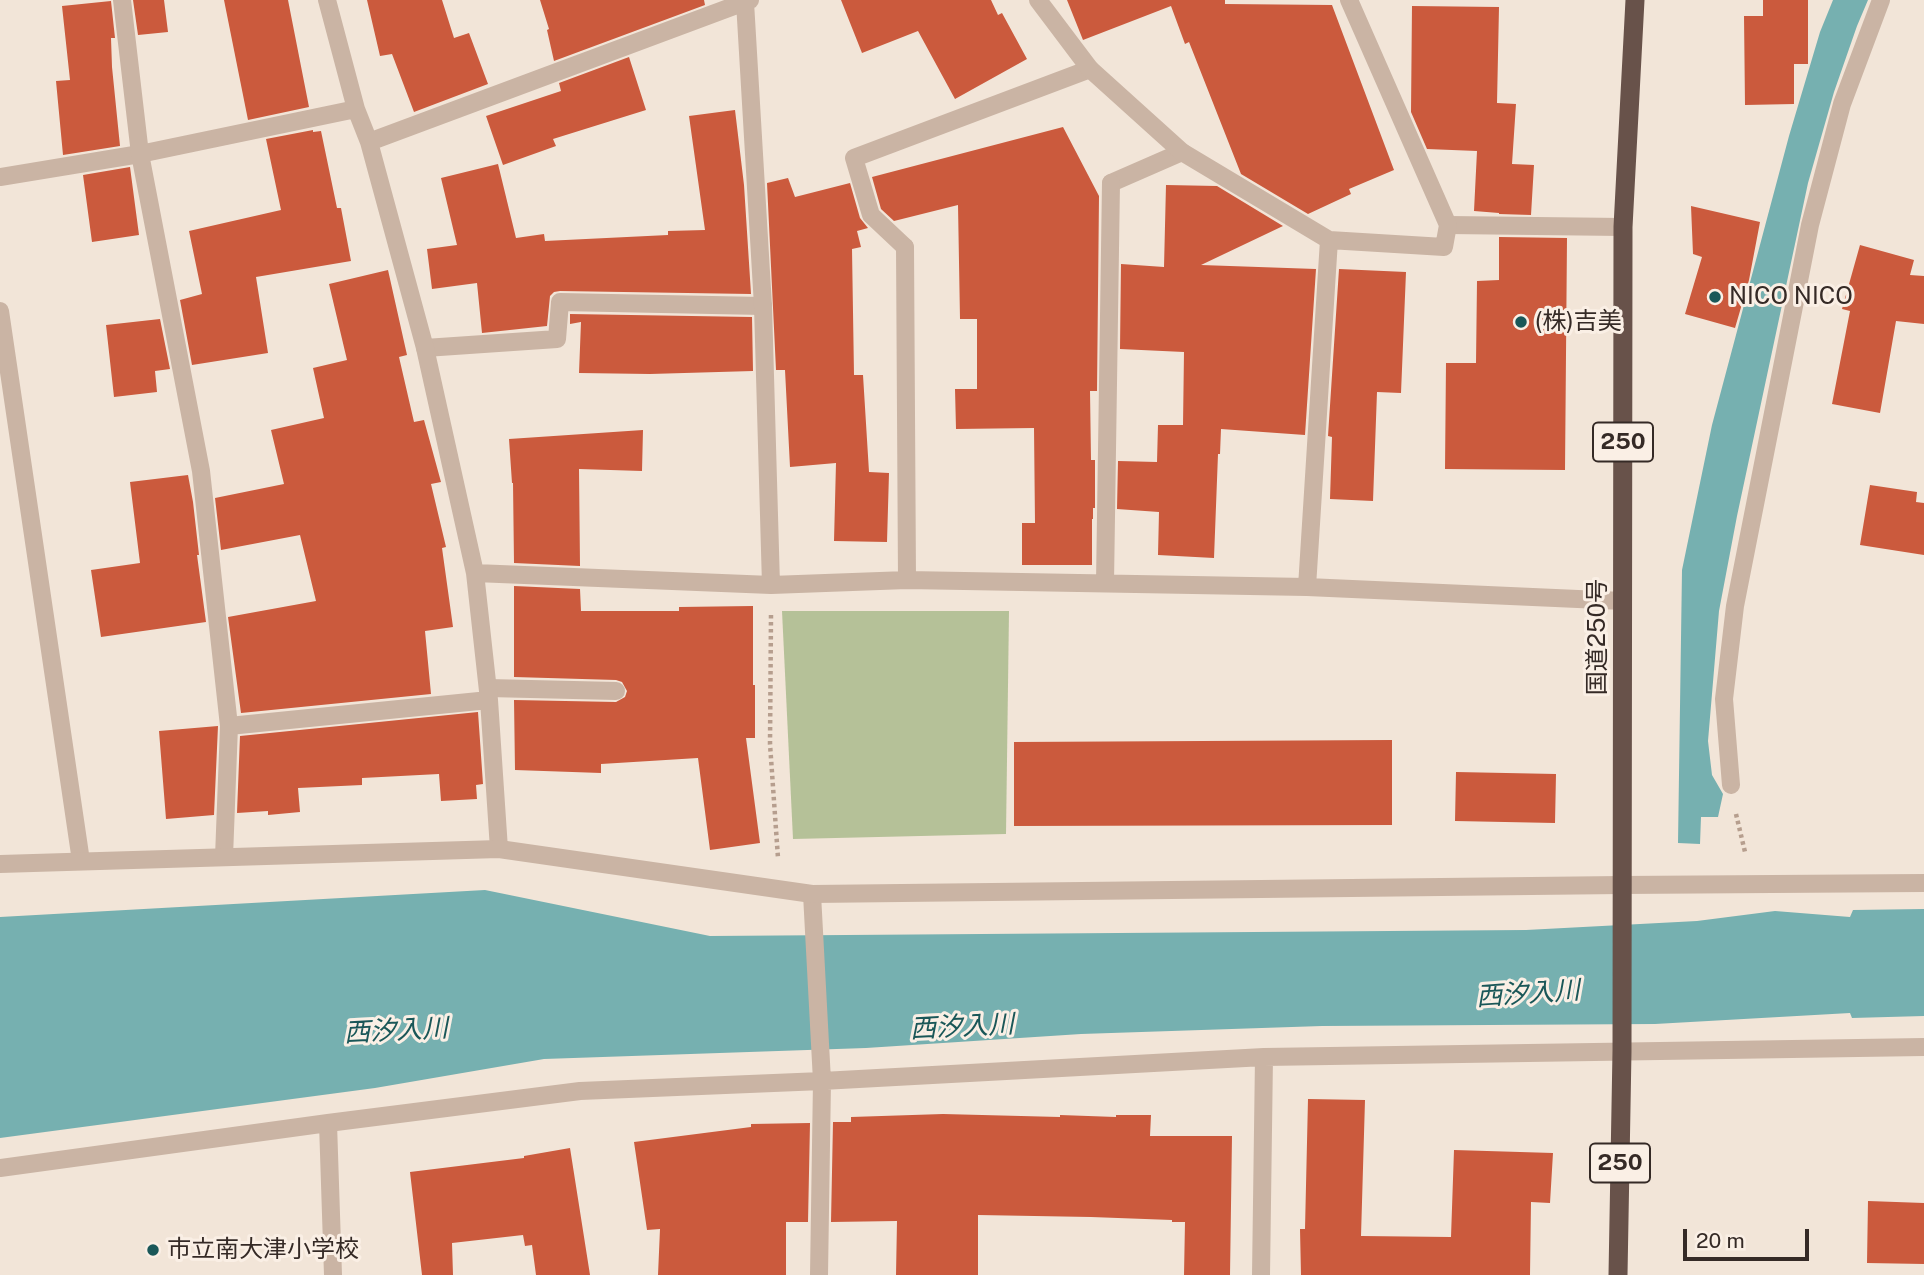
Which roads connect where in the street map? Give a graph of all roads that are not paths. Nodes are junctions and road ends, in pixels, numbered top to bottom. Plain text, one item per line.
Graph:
1 (122, 0) edge
2 (327, 0) edge
3 (1038, 0) edge
4 (1349, 0) edge
5 (1635, 0) edge
6 (1881, 0) edge
7 (748, 1) edge
8 (1090, 69) junction
9 (356, 109) junction
10 (369, 142) junction
11 (1182, 152) junction
12 (140, 154) junction
13 (0, 177) edge
14 (1448, 225) junction
15 (1623, 227) junction
16 (1329, 240) junction
17 (763, 306) junction
18 (0, 311) edge
19 (425, 348) junction
20 (475, 573) junction
21 (907, 580) junction
22 (1105, 583) junction
23 (771, 585) junction
24 (1307, 587) junction
25 (1623, 601) junction
26 (616, 691) dead end
27 (489, 694) junction
28 (229, 726) junction
29 (1731, 785) dead end
30 (499, 849) junction
31 (224, 857) junction
32 (81, 861) junction
33 (0, 864) edge
34 (1924, 883) edge
35 (1621, 885) junction
36 (812, 894) junction
37 (1924, 1047) edge
38 (1622, 1051) junction
39 (1265, 1057) junction
40 (822, 1081) junction
41 (328, 1123) junction
42 (0, 1168) edge
43 (334, 1275) edge
44 (819, 1275) edge
45 (1261, 1275) edge
46 (1618, 1275) edge

1 - 12 street
2 - 9 street
3 - 8 street
4 - 14 street
5 - 15 highway, 国道250号 / 250
6 - 29 street
7 - 10 street
7 - 17 street
8 - 11 street
8 - 21 street
9 - 10 street
9 - 12 street
10 - 19 street
11 - 16 street
11 - 22 street
12 - 13 street
12 - 28 street
14 - 15 street
14 - 16 street
15 - 25 highway, 国道250号 / 250
16 - 24 street
17 - 19 street
17 - 23 street
18 - 32 street
19 - 20 street
20 - 23 street
20 - 27 street
21 - 22 street
21 - 23 street
22 - 24 street
24 - 25 street
25 - 35 highway, 国道250号 / 250
26 - 27 street
27 - 28 street
27 - 30 street
28 - 31 street
30 - 31 street
30 - 36 street
31 - 32 street
32 - 33 street
34 - 35 street
35 - 36 street
35 - 38 highway, 国道250号 / 250
36 - 40 street
37 - 38 street
38 - 39 street
38 - 46 highway, 国道250号 / 250
39 - 40 street
39 - 45 street
40 - 41 street
40 - 44 street
41 - 42 street
41 - 43 street

